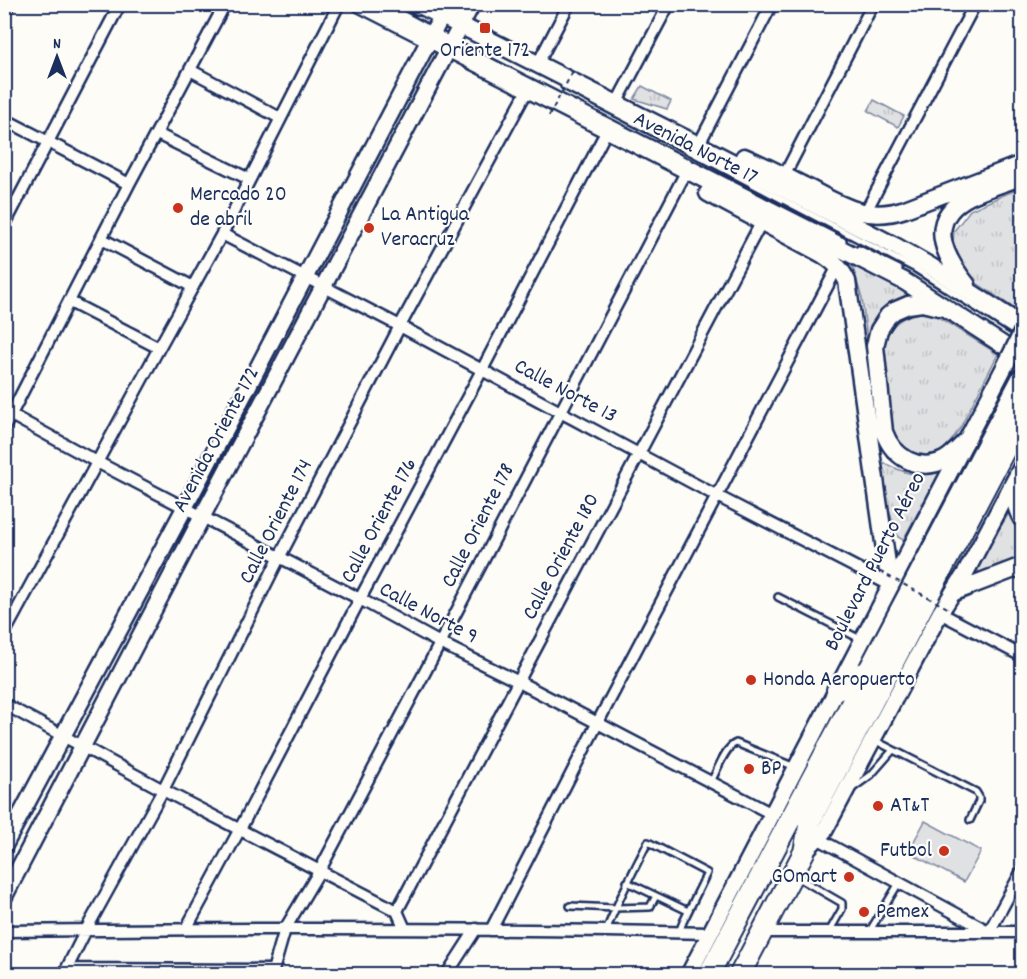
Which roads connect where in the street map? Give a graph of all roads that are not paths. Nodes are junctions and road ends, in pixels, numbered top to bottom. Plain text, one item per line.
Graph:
1 (9, 4) edge
2 (120, 4) edge
3 (225, 4) edge
4 (339, 4) edge
5 (362, 4) edge
6 (383, 4) edge
7 (405, 4) edge
8 (472, 4) edge
9 (569, 4) edge
10 (669, 4) edge
11 (771, 4) edge
12 (873, 4) edge
13 (975, 4) edge
14 (420, 9) edge
15 (4, 13) edge
16 (437, 22) edge
17 (457, 37) junction
18 (537, 65) junction
19 (190, 70) junction
20 (561, 85) dead end
21 (528, 89) junction
22 (616, 104) junction
23 (280, 118) junction
24 (4, 119) edge
25 (607, 130) junction
26 (157, 134) junction
27 (48, 142) junction
28 (698, 146) junction
29 (1023, 164) edge
30 (687, 170) junction
31 (784, 176) junction
32 (1023, 177) edge
33 (249, 179) junction
34 (129, 184) junction
35 (865, 213) junction
36 (762, 221) junction
37 (4, 226) edge
38 (222, 234) junction
39 (102, 239) junction
40 (838, 266) junction
41 (904, 272) dead end
42 (304, 277) junction
43 (193, 287) junction
44 (324, 287) junction
45 (976, 295) junction
46 (70, 302) junction
47 (956, 315) junction
48 (400, 326) junction
49 (1016, 328) edge
50 (159, 348) junction
51 (1005, 353) junction
52 (482, 370) junction
53 (1023, 379) edge
54 (560, 411) junction
55 (8, 412) edge
56 (1023, 417) edge
57 (4, 428) edge
58 (965, 442) junction
59 (639, 453) junction
60 (97, 462) junction
61 (1019, 474) edge
62 (717, 496) junction
63 (185, 507) junction
64 (201, 517) junction
65 (1023, 519) edge
66 (279, 558) junction
67 (1023, 566) edge
68 (890, 585) junction
69 (954, 592) junction
70 (778, 597) dead end
71 (360, 599) junction
72 (946, 612) junction
73 (4, 634) edge
74 (862, 640) junction
75 (440, 643) junction
76 (1023, 656) edge
77 (869, 670) junction
78 (519, 682) junction
79 (837, 690) junction
80 (4, 704) edge
81 (597, 724) junction
82 (63, 736) junction
83 (873, 740) junction
84 (83, 747) junction
85 (893, 750) junction
86 (796, 768) junction
87 (711, 782) junction
88 (163, 790) junction
89 (844, 794) junction
90 (772, 814) junction
91 (970, 820) dead end
92 (240, 829) junction
93 (811, 845) junction
94 (4, 846) edge
95 (320, 870) junction
96 (1023, 871) edge
97 (793, 874) junction
98 (627, 882) junction
99 (899, 883) junction
100 (656, 896) junction
101 (4, 897) edge
102 (570, 906) dead end
103 (615, 908) junction
104 (398, 911) junction
105 (688, 911) junction
106 (186, 929) junction
107 (285, 929) junction
108 (405, 929) junction
109 (476, 929) junction
110 (86, 930) junction
111 (491, 930) junction
112 (4, 931) edge
113 (606, 931) junction
114 (679, 932) junction
115 (763, 932) junction
116 (829, 932) junction
117 (869, 932) junction
118 (989, 932) junction
119 (1023, 932) edge
120 (710, 933) junction
121 (272, 972) edge
122 (66, 973) edge
123 (447, 975) edge
124 (689, 975) edge
125 (709, 975) edge
126 (740, 975) edge

1 - 15 street
2 - 27 street
3 - 19 street
4 - 23 street
5 - 16 main road, Avenida Norte 17
6 - 16 lane
7 - 14 lane
8 - 17 street, Avenida Oriente 172
9 - 18 street
10 - 22 street
11 - 28 street
12 - 31 street
13 - 35 street
14 - 16 main road, Avenida Norte 17
16 - 17 main road, Avenida Norte 17
16 - 17 main road, Avenida Norte 17
16 - 42 street, Avenida Oriente 172
17 - 18 main road, Avenida Norte 17
17 - 21 main road, Avenida Norte 17
17 - 41 lane
17 - 44 street, Avenida Oriente 172
18 - 22 main road, Avenida Norte 17
19 - 23 street
19 - 26 street
20 - 49 lane
21 - 25 main road, Avenida Norte 17
21 - 48 street, Calle Oriente 174
22 - 28 main road, Avenida Norte 17
23 - 33 street
24 - 27 street
25 - 30 main road, Avenida Norte 17
25 - 52 street, Calle Oriente 176
26 - 33 street
26 - 34 street
27 - 34 street
27 - 37 street
28 - 31 main road
28 - 45 main road, Avenida Norte 17
29 - 35 main road
30 - 36 main road
30 - 47 main road, Avenida Norte 17
30 - 54 street, Calle Oriente 178
31 - 35 main road
32 - 45 main road
33 - 38 street
34 - 39 street
36 - 40 main road
36 - 59 street, Calle Oriente 180
38 - 42 street, Calle Norte 13
38 - 43 street
39 - 43 street
39 - 46 street
40 - 62 street
40 - 68 main road
42 - 44 street, Calle Norte 13
42 - 63 street, Avenida Oriente 172
43 - 50 street
44 - 48 street, Calle Norte 13
44 - 64 street, Avenida Oriente 172
45 - 49 main road, Avenida Norte 17
46 - 50 street
46 - 55 street
47 - 51 main road, Avenida Norte 17
47 - 58 main road
48 - 52 street, Calle Norte 13
48 - 66 street, Calle Oriente 174
49 - 51 street, Boulevard Puerto Aéreo, bridge
50 - 60 street
51 - 58 street, Boulevard Puerto Aéreo
52 - 54 street, Calle Norte 13
52 - 71 street, Calle Oriente 176
53 - 77 highway
54 - 59 street, Calle Norte 13
54 - 75 street, Calle Oriente 178
55 - 57 street
55 - 60 street, Calle Norte 9
56 - 93 highway
58 - 68 street, Boulevard Puerto Aéreo
59 - 62 street, Calle Norte 13
59 - 78 street, Calle Oriente 180
60 - 63 street, Calle Norte 9
60 - 73 street
61 - 65 main road
61 - 69 street
62 - 68 street, Calle Norte 13
62 - 81 street
63 - 64 street, Calle Norte 9
63 - 82 street, Avenida Oriente 172
64 - 66 street, Calle Norte 9
64 - 84 street, Avenida Oriente 172
66 - 71 street, Calle Norte 9
66 - 88 street, Calle Oriente 174
67 - 69 main road
68 - 74 street, Boulevard Puerto Aéreo
69 - 72 street
70 - 74 lane
71 - 75 street, Calle Norte 9
71 - 92 street, Calle Oriente 176
72 - 76 street
72 - 83 street
74 - 79 street, Boulevard Puerto Aéreo
75 - 78 street, Calle Norte 9
75 - 95 street, Calle Oriente 178
77 - 79 highway
77 - 125 highway
78 - 81 street, Calle Norte 9
78 - 104 street, Calle Oriente 180
79 - 86 street, Boulevard Puerto Aéreo
80 - 82 street
81 - 87 street, Calle Norte 9
81 - 111 street
82 - 84 street
82 - 94 street, Avenida Oriente 172
83 - 85 lane
83 - 89 street
84 - 88 street
84 - 101 street, Avenida Oriente 172
85 - 89 lane
85 - 91 lane
86 - 87 lane
86 - 90 street, Boulevard Puerto Aéreo
87 - 90 street, Calle Norte 9
88 - 92 street
88 - 110 street, Calle Oriente 174
89 - 93 street
90 - 120 street, Boulevard Puerto Aéreo
92 - 95 street
92 - 106 street, Calle Oriente 176
93 - 97 highway
93 - 99 street
95 - 104 street
95 - 107 street, Calle Oriente 178
96 - 118 street
97 - 115 highway
97 - 116 lane
98 - 100 lane
98 - 103 lane
98 - 105 lane
99 - 117 lane
99 - 118 street
100 - 103 lane
100 - 105 lane
102 - 103 lane
103 - 113 lane
104 - 108 street
105 - 114 lane
106 - 107 street
106 - 110 street
107 - 108 street
107 - 121 street, Calle Oriente 178
108 - 109 street
109 - 111 street
109 - 123 street
110 - 112 street
110 - 122 street, Calle Oriente 174
111 - 113 street
113 - 114 street
114 - 120 street
115 - 116 street
115 - 126 highway
116 - 117 street
117 - 118 street
118 - 119 street
120 - 124 street, Boulevard Puerto Aéreo
121 - 122 street

